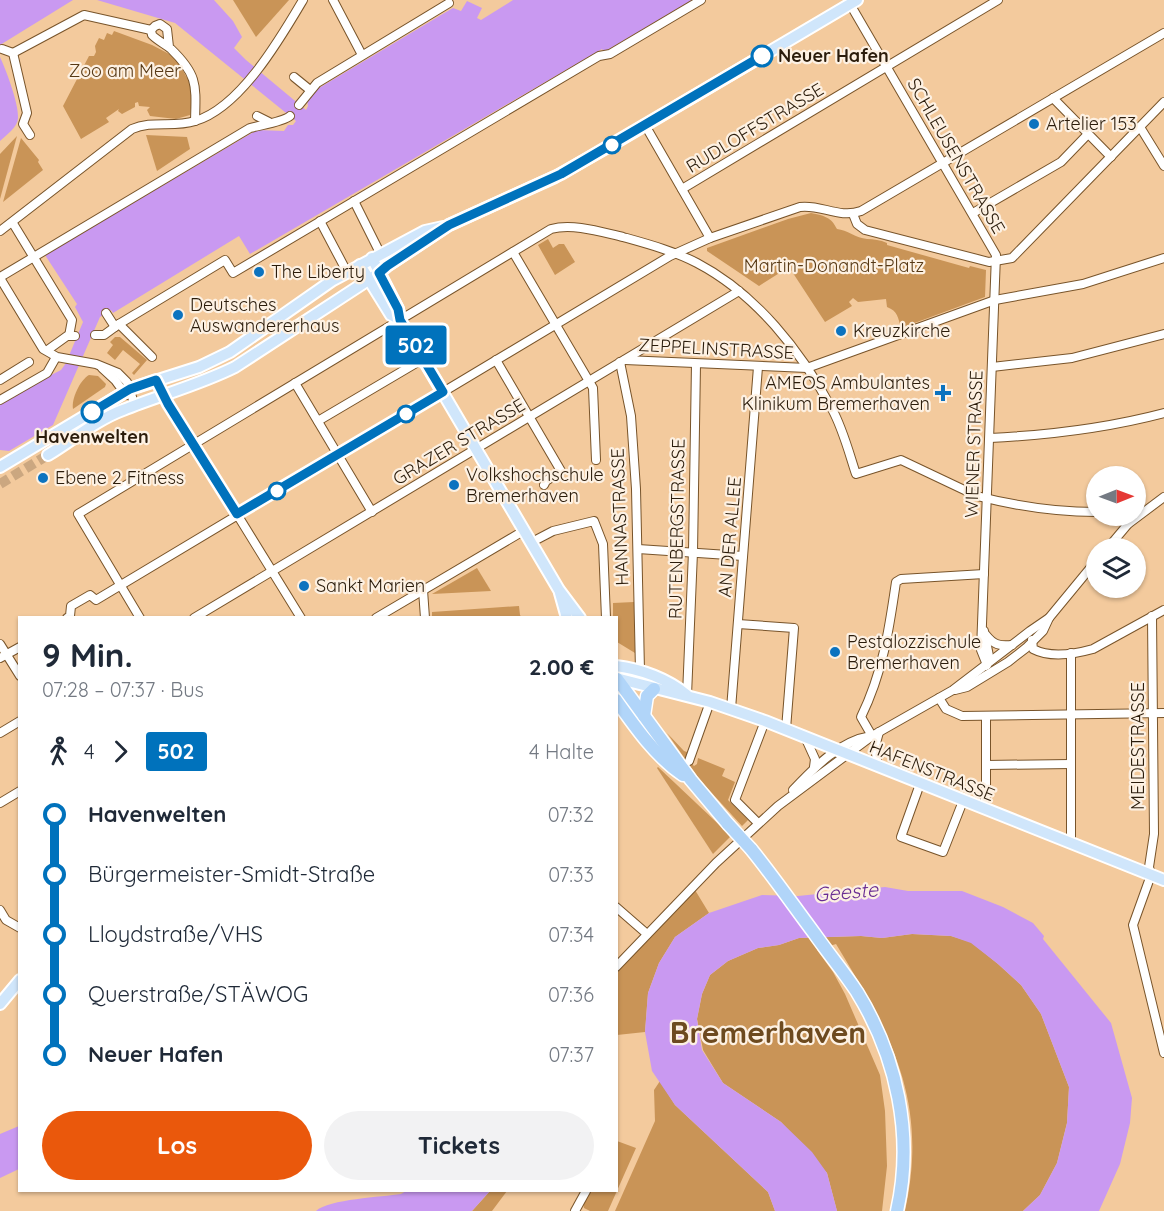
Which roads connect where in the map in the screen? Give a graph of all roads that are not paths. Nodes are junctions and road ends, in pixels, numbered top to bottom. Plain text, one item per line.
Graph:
1 (303, 0) edge
2 (333, 0) edge
3 (701, 0) edge
4 (998, 0) edge
5 (854, 2) edge
6 (449, 3) dead end
7 (152, 30) junction
8 (1164, 33) edge
9 (169, 47) junction
10 (2, 49) dead end
11 (13, 53) junction
12 (362, 55) junction
13 (887, 67) junction
14 (294, 77) dead end
15 (310, 90) junction
16 (1053, 98) junction
17 (1164, 102) edge
18 (299, 105) dead end
19 (257, 116) dead end
20 (290, 116) dead end
21 (195, 121) junction
22 (269, 122) junction
23 (645, 125) junction
24 (1140, 127) junction
25 (1088, 134) junction
26 (30, 135) dead end
27 (1111, 157) junction
28 (943, 162) junction
29 (1164, 166) edge
30 (682, 189) junction
31 (354, 201) junction
32 (974, 213) junction
33 (853, 214) junction
34 (320, 221) junction
35 (16, 225) dead end
36 (449, 225) junction
37 (0, 231) edge
38 (710, 238) junction
39 (513, 252) junction
40 (674, 254) junction
41 (376, 256) junction
42 (35, 257) junction
43 (1164, 258) edge
44 (996, 261) junction
45 (360, 265) junction
46 (347, 272) junction
47 (379, 273) junction
48 (1, 277) edge
49 (369, 279) junction
50 (739, 291) junction
51 (995, 300) junction
52 (106, 313) dead end
53 (400, 320) junction
54 (556, 324) junction
55 (117, 325) junction
56 (1164, 334) edge
57 (95, 335) dead end
58 (52, 355) junction
59 (152, 357) dead end
60 (423, 358) junction
61 (496, 360) junction
62 (622, 361) junction
63 (29, 362) dead end
64 (696, 364) junction
65 (758, 367) junction
66 (807, 368) junction
67 (992, 368) junction
68 (0, 380) edge
69 (156, 380) junction
70 (589, 381) junction
71 (296, 383) junction
72 (127, 391) junction
73 (443, 392) junction
74 (0, 394) edge
75 (164, 396) junction
76 (0, 400) edge
77 (135, 406) junction
78 (1164, 413) edge
79 (530, 417) junction
80 (318, 421) junction
81 (990, 438) junction
82 (194, 444) junction
83 (476, 449) junction
84 (338, 454) junction
85 (48, 455) tunnel mouth
86 (596, 460) dead end
87 (0, 467) edge
88 (544, 485) dead end
89 (1164, 497) edge
90 (987, 499) junction
91 (1146, 510) edge
92 (1086, 511) edge
93 (372, 512) junction
94 (237, 514) junction
95 (1126, 526) edge
96 (525, 530) junction
97 (1116, 538) edge
98 (532, 542) junction
99 (638, 549) junction
100 (693, 552) junction
101 (743, 556) junction
102 (273, 572) junction
103 (1086, 573) edge
104 (984, 574) junction
105 (120, 585) junction
106 (423, 590) junction
107 (559, 590) junction
108 (1164, 610) edge
109 (70, 616) edge
110 (139, 616) edge
111 (197, 616) edge
112 (300, 616) edge
113 (379, 616) edge
114 (425, 616) edge
115 (566, 616) edge
116 (578, 616) edge
117 (606, 616) edge
118 (1152, 616) junction
119 (1049, 618) junction
120 (738, 624) junction
121 (1034, 628) junction
122 (984, 631) junction
123 (1032, 642) junction
124 (0, 644) edge
125 (1012, 645) junction
126 (18, 648) edge
127 (1071, 653) junction
128 (3, 656) edge
129 (987, 665) junction
130 (618, 666) edge
131 (1002, 666) junction
132 (640, 671) junction
133 (18, 674) edge
134 (618, 678) edge
135 (618, 679) edge
136 (978, 680) junction
137 (654, 689) junction
138 (953, 690) junction
139 (687, 695) junction
140 (939, 698) junction
141 (710, 702) junction
142 (618, 703) edge
143 (731, 709) junction
144 (1164, 713) edge
145 (1071, 714) junction
146 (1152, 714) junction
147 (644, 716) junction
148 (986, 716) junction
149 (765, 721) junction
150 (18, 723) edge
151 (786, 729) junction
152 (0, 733) edge
153 (875, 734) junction
154 (805, 737) junction
155 (842, 752) junction
156 (689, 761) dead end
157 (1071, 764) junction
158 (986, 765) junction
159 (814, 767) junction
160 (878, 767) junction
161 (690, 780) junction
162 (921, 784) junction
163 (18, 792) edge
164 (963, 801) junction
165 (0, 803) edge
166 (778, 806) junction
167 (982, 808) junction
168 (758, 823) junction
169 (1071, 843) junction
170 (1151, 874) junction
171 (1164, 880) edge
172 (618, 909) edge
173 (0, 910) edge
174 (18, 927) edge
175 (647, 934) junction
176 (618, 965) edge
177 (18, 982) edge
178 (0, 1004) edge
179 (1164, 1053) edge
180 (585, 1192) edge
181 (575, 1211) edge
182 (897, 1211) edge

1 - 21 street
2 - 12 street
3 - 31 street
4 - 13 street, RUDLOFFSTRASSE
5 - 13 street, SCHLEUSENSTRASSE
5 - 23 main road
6 - 12 street
7 - 9 street
7 - 9 street
7 - 11 street
8 - 16 street
9 - 21 street
10 - 11 street
11 - 26 street
12 - 15 street
13 - 28 street, SCHLEUSENSTRASSE
13 - 30 street, RUDLOFFSTRASSE
14 - 15 street
15 - 18 street
16 - 25 street
16 - 28 street
17 - 24 street
19 - 22 street
20 - 22 street
21 - 37 street
22 - 42 street
23 - 30 street
23 - 36 main road
24 - 27 street
24 - 29 street
25 - 27 street
25 - 32 street
27 - 44 street
28 - 32 street, SCHLEUSENSTRASSE
28 - 33 street
30 - 38 street
31 - 34 street
31 - 41 street
32 - 44 street, SCHLEUSENSTRASSE
33 - 38 street
33 - 44 street
34 - 46 street
34 - 55 street
35 - 42 street
36 - 41 main road
36 - 47 main road
38 - 40 street
39 - 40 street
39 - 53 street
39 - 54 street
40 - 50 street
40 - 54 street
41 - 45 main road
41 - 47 main road
42 - 48 street
42 - 58 street
43 - 51 street
44 - 51 street, WIENER STRASSE
45 - 46 main road
45 - 49 main road
46 - 69 main road
47 - 49 main road
47 - 53 main road
48 - 58 street
49 - 53 main road
49 - 75 main road
50 - 62 street, GRAZER STRASSE
50 - 66 street
51 - 66 street
51 - 67 street, WIENER STRASSE
52 - 55 street
53 - 60 main road
53 - 71 street
54 - 61 street
54 - 70 street
55 - 57 street
55 - 59 street
56 - 67 street
58 - 72 street
58 - 74 street
58 - 76 street
60 - 73 main road
60 - 80 street
61 - 73 street
61 - 79 street
62 - 64 street, ZEPPELINSTRASSE
62 - 70 street, GRAZER STRASSE
62 - 99 street, HANNASTRASSE
63 - 68 street
64 - 65 street, ZEPPELINSTRASSE
64 - 100 street, RUTENBERGSTRASSE
65 - 66 street, ZEPPELINSTRASSE
65 - 101 street, AN DER ALLEE
66 - 90 street
67 - 81 street, WIENER STRASSE
69 - 72 main road
69 - 75 street
70 - 79 street, GRAZER STRASSE
70 - 86 street
71 - 80 street
71 - 82 street
72 - 77 street
72 - 87 main road
73 - 83 main road
73 - 84 street
75 - 77 main road
75 - 82 street
77 - 85 main road
78 - 81 street
79 - 83 street, GRAZER STRASSE
79 - 88 street
80 - 84 street
81 - 90 street, WIENER STRASSE
82 - 94 street
82 - 105 street
83 - 93 street, GRAZER STRASSE
83 - 96 main road
84 - 93 street
84 - 94 street
89 - 91 street
90 - 92 street
90 - 104 street, WIENER STRASSE
93 - 102 street, GRAZER STRASSE
94 - 102 street
94 - 105 street
95 - 97 street
96 - 98 main road
96 - 106 street
98 - 107 main road
98 - 117 street
99 - 100 street
99 - 132 street, HANNASTRASSE
100 - 101 street
100 - 139 street, RUTENBERGSTRASSE
101 - 120 street, AN DER ALLEE
102 - 111 street, GRAZER STRASSE
102 - 112 street
103 - 119 street
104 - 122 street, WIENER STRASSE
104 - 153 street
105 - 109 street
105 - 110 street
106 - 113 street
106 - 114 street
107 - 115 main road
107 - 116 main road
108 - 118 street
118 - 127 street
118 - 146 street, MEIDESTRASSE
119 - 121 street
119 - 123 street
120 - 143 street, AN DER ALLEE
120 - 151 street
121 - 123 street
121 - 125 street
122 - 125 street
122 - 129 street, WIENER STRASSE
123 - 127 street
123 - 131 street
124 - 128 street
125 - 129 street
126 - 128 street
127 - 145 street
128 - 133 street
129 - 131 street
129 - 136 street
129 - 138 street
130 - 132 main road, HAFENSTRASSE
131 - 136 street
132 - 139 main road, HAFENSTRASSE
134 - 137 main road, HAFENSTRASSE
135 - 147 highway
136 - 138 street
137 - 139 main road, HAFENSTRASSE
137 - 147 highway
138 - 140 street
139 - 141 main road, HAFENSTRASSE
140 - 148 street
140 - 153 street
141 - 143 main road, HAFENSTRASSE
141 - 156 street
142 - 161 highway
143 - 149 main road, HAFENSTRASSE
144 - 146 street
145 - 146 street
145 - 148 street
145 - 157 street
146 - 170 street, MEIDESTRASSE
147 - 161 highway
148 - 158 street
149 - 151 main road, HAFENSTRASSE
149 - 168 street
150 - 152 street
151 - 154 main road, HAFENSTRASSE
153 - 155 street
153 - 160 street
154 - 155 main road, HAFENSTRASSE
154 - 159 street
155 - 159 street
155 - 160 main road, HAFENSTRASSE
155 - 166 street
157 - 158 street
157 - 169 street
158 - 167 street
159 - 166 street
160 - 162 main road, HAFENSTRASSE
161 - 182 highway, bridge
162 - 164 main road, HAFENSTRASSE
162 - 164 street
163 - 165 street
164 - 167 main road, HAFENSTRASSE
166 - 168 street
167 - 169 main road, HAFENSTRASSE
168 - 175 street
169 - 170 main road, HAFENSTRASSE
170 - 171 main road, HAFENSTRASSE
170 - 179 street, MEIDESTRASSE
172 - 175 street
173 - 174 street
175 - 176 street
177 - 178 main road
180 - 181 street

